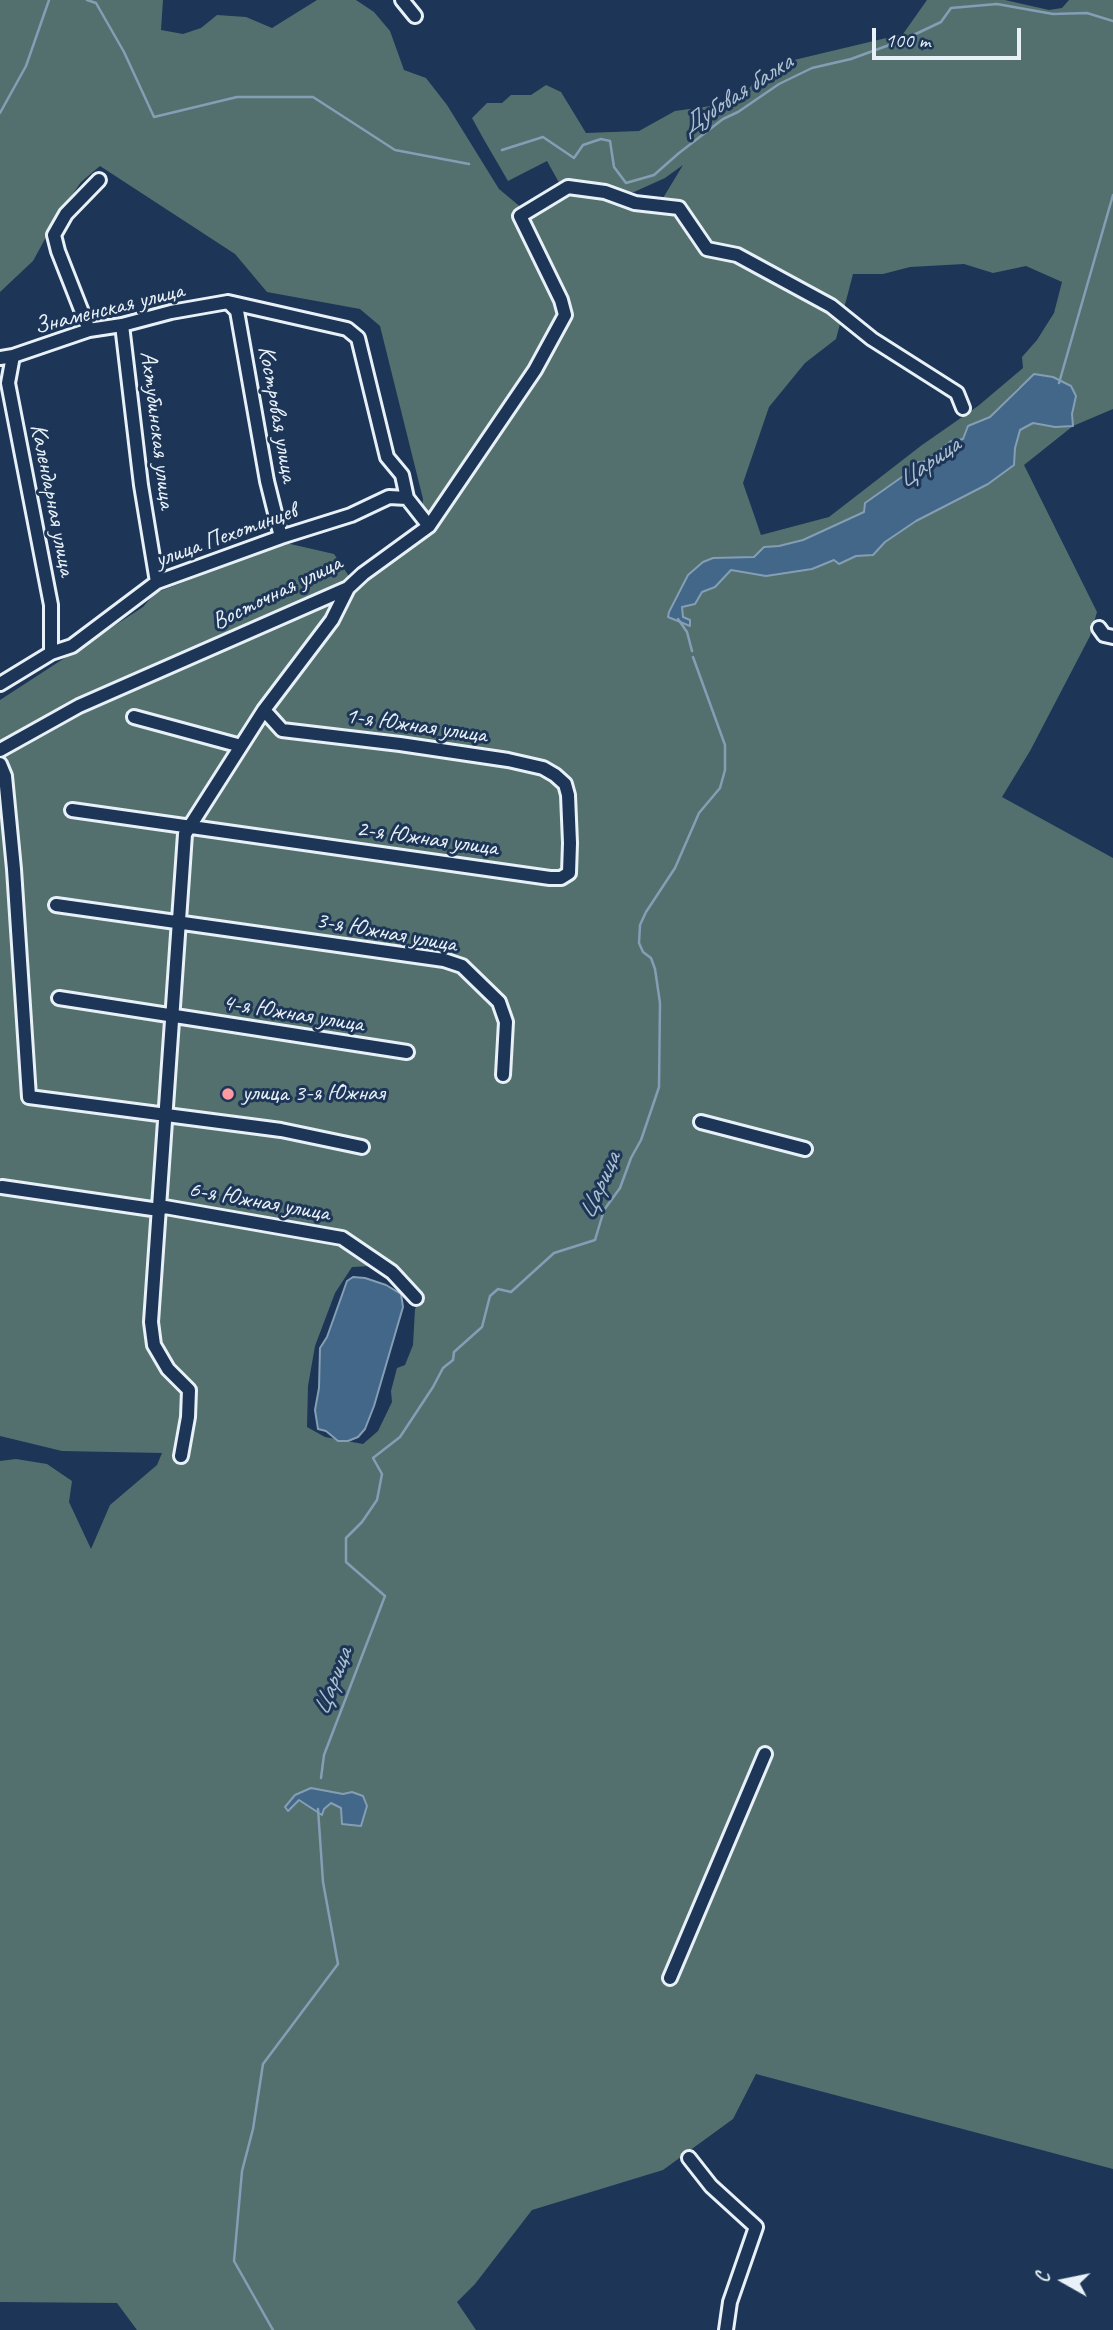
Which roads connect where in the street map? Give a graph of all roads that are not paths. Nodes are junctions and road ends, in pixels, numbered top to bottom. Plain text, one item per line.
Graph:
1 (402, 0) edge
2 (415, 16) dead end
3 (99, 180) dead end
4 (228, 302) junction
5 (122, 325) junction
6 (89, 330) junction
7 (6, 357) edge
8 (963, 408) dead end
9 (407, 498) junction
10 (429, 526) junction
11 (281, 537) junction
12 (157, 582) junction
13 (348, 588) junction
14 (1099, 628) dead end
15 (1113, 637) edge
16 (51, 653) junction
17 (0, 684) edge
18 (264, 710) junction
19 (134, 717) dead end
20 (241, 746) junction
21 (0, 750) edge
22 (0, 764) edge
23 (565, 784) joint
24 (72, 810) dead end
25 (189, 828) junction
26 (56, 905) dead end
27 (178, 924) junction
28 (59, 999) dead end
29 (173, 1017) junction
30 (407, 1052) dead end
31 (503, 1075) dead end
32 (165, 1115) junction
33 (701, 1122) dead end
34 (362, 1147) dead end
35 (805, 1149) dead end
36 (2, 1187) dead end
37 (159, 1210) junction
38 (416, 1298) dead end
39 (181, 1456) dead end
40 (765, 1755) dead end
41 (670, 1978) dead end
42 (689, 2158) dead end
43 (726, 2330) edge

1 - 2 street
3 - 6 street
4 - 5 street, Знаменская улица
4 - 9 street
4 - 11 street, Костровая улица
5 - 6 street, Знаменская улица
5 - 12 street, Ахтубинская улица
6 - 7 street, Знаменская улица
7 - 16 street, Календарная улица
8 - 10 street, Восточная улица
9 - 10 street
9 - 11 street, улица Пехотинцев
10 - 13 street, Восточная улица
11 - 12 street, улица Пехотинцев
12 - 16 street, улица Пехотинцев
13 - 18 street
13 - 21 street, Восточная улица
14 - 15 street
16 - 17 street, улица Пехотинцев
18 - 20 street
18 - 23 street, 1-я Южная улица
19 - 20 street
20 - 25 street
22 - 32 street
23 - 25 street, 2-я Южная улица
24 - 25 street
25 - 27 street
26 - 27 street, 3-я Южная улица
27 - 29 street
27 - 31 street, 3-я Южная улица
28 - 29 street, 4-я Южная улица
29 - 30 street, 4-я Южная улица
29 - 32 street
32 - 34 street
32 - 37 street
33 - 35 street
36 - 37 street, 6-я Южная улица
37 - 38 street, 6-я Южная улица
37 - 39 street
40 - 41 street
42 - 43 street

